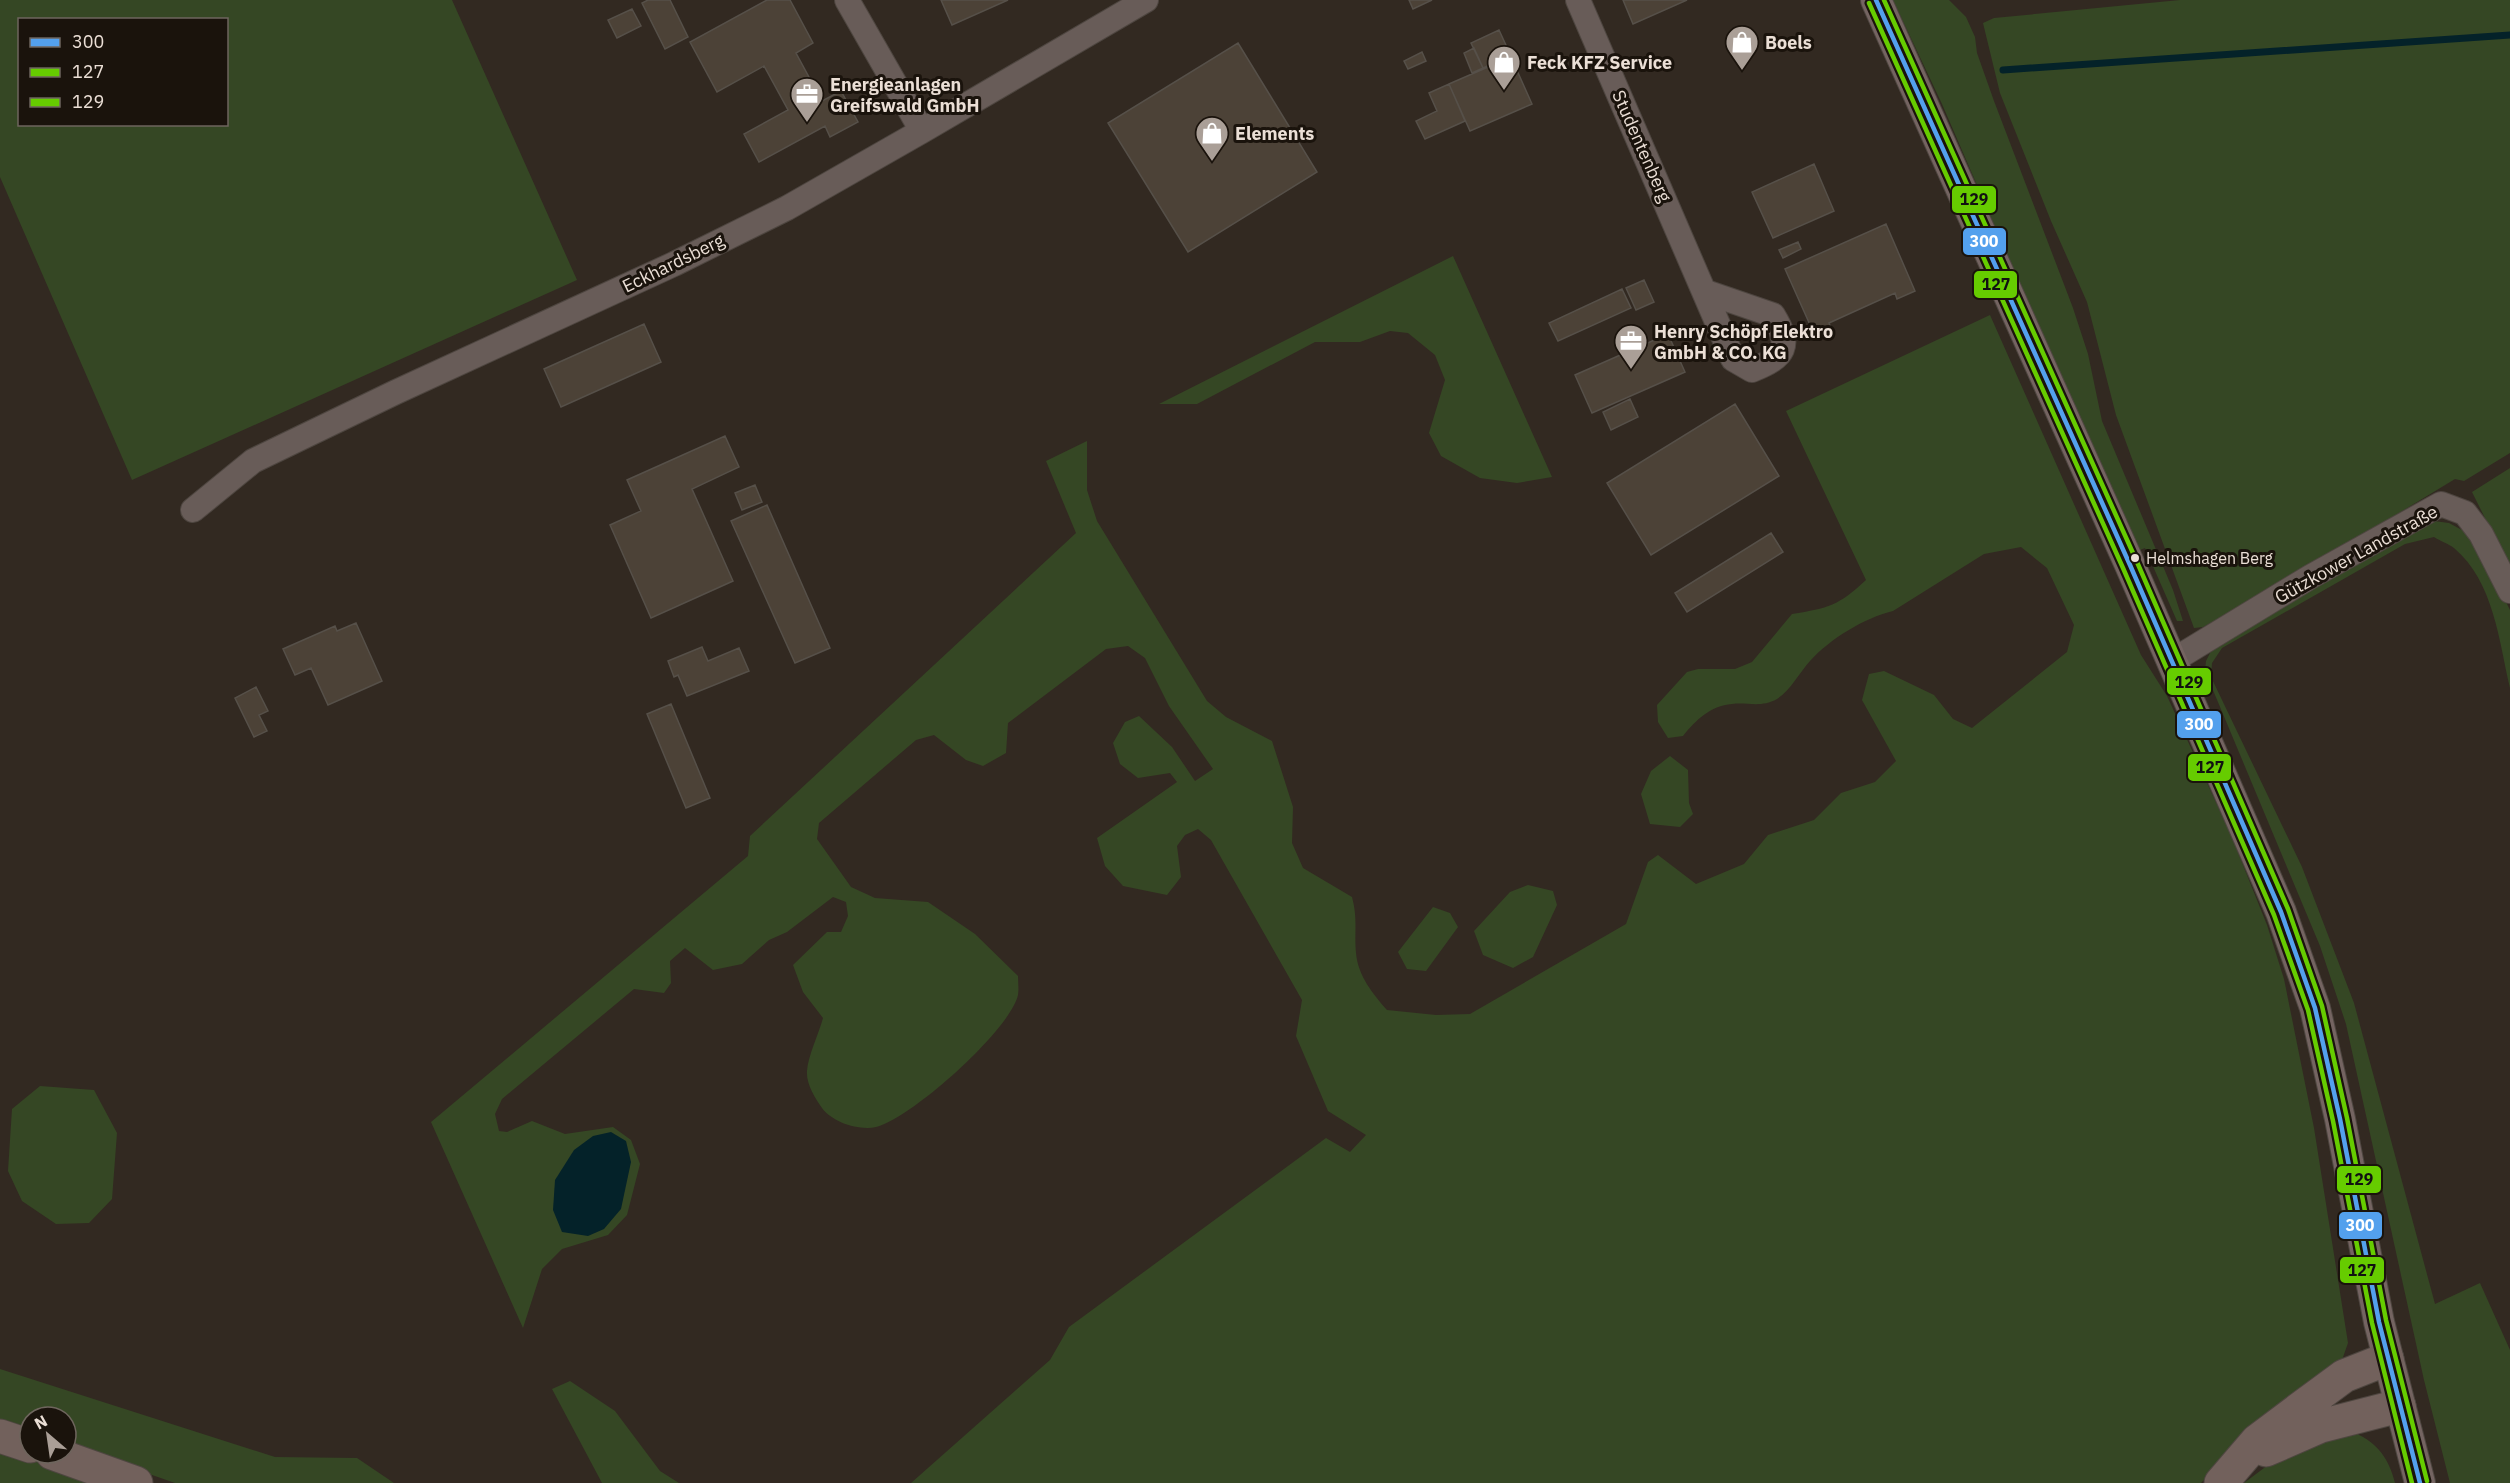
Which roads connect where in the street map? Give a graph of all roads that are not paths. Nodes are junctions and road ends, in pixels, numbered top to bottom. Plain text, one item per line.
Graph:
1 (847, 0) edge
2 (1146, 0) edge
3 (1578, 0) edge
4 (1876, 0) edge
5 (922, 131) junction
6 (1706, 292) dead end
7 (193, 510) dead end
8 (2510, 591) edge
9 (2172, 661) junction
10 (2387, 1359) junction
11 (2399, 1406) junction
12 (0, 1436) edge
13 (18, 1442) edge
14 (78, 1462) edge
15 (2223, 1480) edge
16 (136, 1483) edge
17 (2420, 1483) edge

1 - 5 street
2 - 5 street, Eckhardsberg
3 - 6 street, Studentenberg
4 - 9 main road
5 - 7 street, Eckhardsberg
8 - 9 street, Gützkower Landstraße
9 - 10 main road
10 - 11 main road
10 - 15 highway
11 - 15 highway
11 - 17 main road
12 - 13 highway
14 - 16 highway

